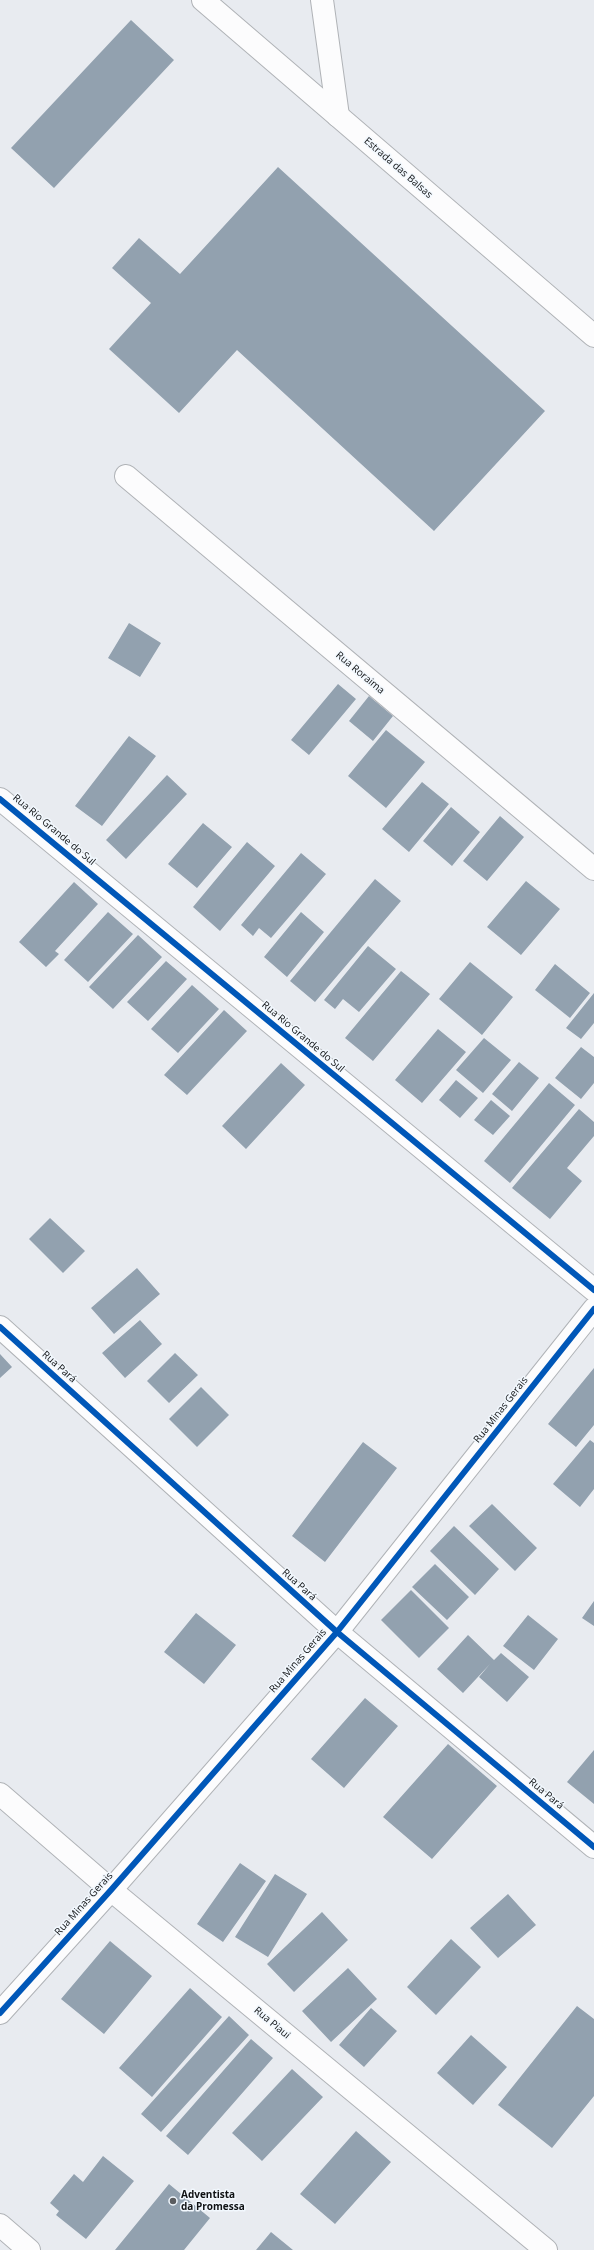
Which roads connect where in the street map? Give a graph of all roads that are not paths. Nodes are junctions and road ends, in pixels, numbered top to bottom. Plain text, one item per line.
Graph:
1 (203, 0) edge
2 (322, 0) edge
3 (338, 116) junction
4 (594, 336) edge
5 (126, 476) dead end
6 (0, 799) edge
7 (594, 869) edge
8 (594, 1290) edge
9 (594, 1309) edge
10 (0, 1327) edge
11 (337, 1632) junction
12 (0, 1794) edge
13 (594, 1847) edge
14 (111, 1890) junction
15 (0, 2013) edge
16 (0, 2225) edge
17 (29, 2250) edge
18 (546, 2250) edge

1 - 3 street, Estrada das Balsas
2 - 3 street
3 - 4 street, Estrada das Balsas
5 - 7 street, Rua Roraima
6 - 8 street, Rua Rio Grande do Sul
9 - 11 street, Rua Minas Gerais
10 - 11 street, Rua Pará
11 - 13 street, Rua Pará
11 - 14 street, Rua Minas Gerais
12 - 14 street, Rua Piaui
14 - 15 street, Rua Minas Gerais
14 - 18 street, Rua Piaui
16 - 17 street

